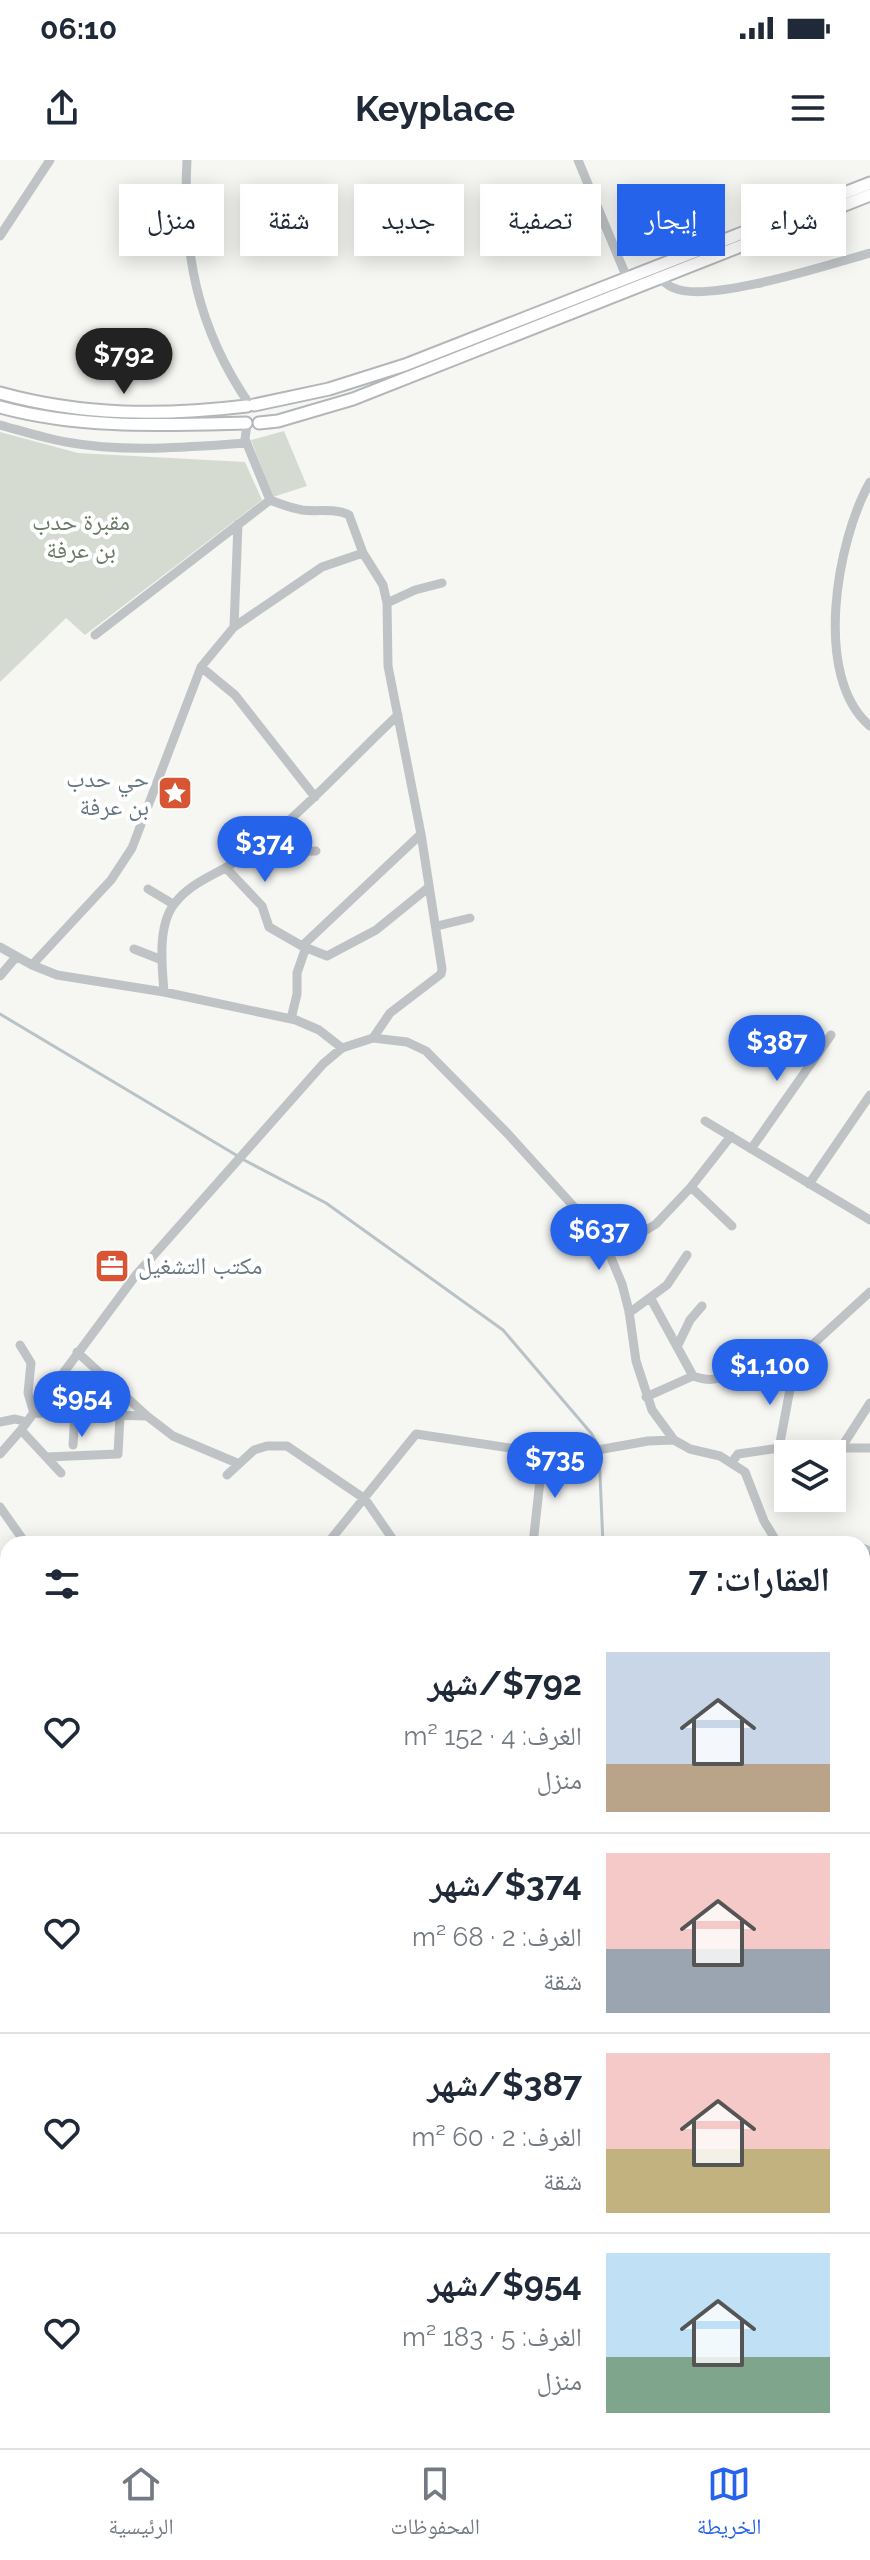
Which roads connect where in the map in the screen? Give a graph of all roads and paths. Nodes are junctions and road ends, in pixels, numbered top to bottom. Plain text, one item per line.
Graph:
1 (50, 160) edge
2 (187, 160) edge
3 (578, 160) edge
4 (870, 183) edge
5 (870, 195) edge
6 (0, 236) edge
7 (870, 253) edge
8 (658, 277) junction
9 (627, 278) junction
10 (0, 393) edge
11 (250, 405) junction
12 (0, 407) edge
13 (251, 423) junction
14 (0, 425) edge
15 (247, 443) junction
16 (870, 482) edge
17 (270, 500) junction
18 (238, 524) junction
19 (363, 553) junction
20 (442, 583) dead end
21 (387, 603) junction
22 (234, 627) junction
23 (95, 635) dead end
24 (201, 667) junction
25 (398, 715) junction
26 (870, 726) edge
27 (315, 797) junction
28 (421, 834) junction
29 (316, 851) dead end
30 (248, 853) junction
31 (226, 868) junction
32 (429, 887) junction
33 (148, 889) dead end
34 (173, 904) junction
35 (470, 918) dead end
36 (437, 926) junction
37 (0, 947) edge
38 (304, 947) junction
39 (134, 949) dead end
40 (16, 957) junction
41 (162, 960) junction
42 (32, 965) junction
43 (0, 976) edge
44 (164, 992) junction
45 (291, 1019) junction
46 (831, 1035) dead end
47 (373, 1038) junction
48 (342, 1048) junction
49 (870, 1095) edge
50 (705, 1121) dead end
51 (731, 1136) junction
52 (751, 1149) junction
53 (809, 1184) junction
54 (691, 1187) junction
55 (870, 1220) edge
56 (732, 1226) dead end
57 (609, 1253) junction
58 (687, 1255) dead end
59 (870, 1292) edge
60 (651, 1299) junction
61 (702, 1306) dead end
62 (629, 1313) junction
63 (20, 1345) dead end
64 (677, 1347) junction
65 (77, 1352) junction
66 (744, 1356) dead end
67 (693, 1376) junction
68 (646, 1397) junction
69 (870, 1403) edge
70 (34, 1413) junction
71 (75, 1414) junction
72 (120, 1416) junction
73 (147, 1416) junction
74 (0, 1422) edge
75 (24, 1426) junction
76 (674, 1440) junction
77 (780, 1440) edge
78 (846, 1440) edge
79 (73, 1445) dead end
80 (846, 1448) edge
81 (870, 1448) edge
82 (774, 1449) edge
83 (543, 1453) junction
84 (0, 1454) edge
85 (47, 1457) junction
86 (732, 1462) junction
87 (237, 1463) junction
88 (61, 1473) dead end
89 (227, 1475) dead end
90 (365, 1499) junction
91 (0, 1507) edge
92 (20, 1536) edge
93 (334, 1536) edge
94 (390, 1536) edge
95 (534, 1536) edge
96 (773, 1536) edge

1 - 6 street
2 - 11 street
3 - 9 street
4 - 9 main road
5 - 8 main road
7 - 8 street
8 - 13 main road
9 - 11 main road
10 - 11 main road
11 - 13 main road
11 - 13 main road
12 - 13 main road
13 - 15 street
14 - 15 street
15 - 17 street
16 - 26 street
17 - 18 street
17 - 19 street
18 - 22 street
18 - 23 street
19 - 21 street
19 - 22 street
20 - 21 street
21 - 25 street
22 - 24 street
24 - 27 street
24 - 42 street
25 - 27 street
25 - 28 street
27 - 30 street
28 - 32 street
28 - 38 street
29 - 30 street
30 - 31 street
31 - 34 street
31 - 38 street
32 - 36 street
32 - 38 street
33 - 34 street
34 - 41 street
35 - 36 street
36 - 47 street
37 - 40 street
38 - 45 street
39 - 41 street
40 - 42 street
40 - 43 street
41 - 44 street
42 - 44 street
44 - 45 street
45 - 48 street
46 - 52 street
47 - 48 street
47 - 57 street
48 - 65 street
49 - 53 street
50 - 51 street
51 - 52 street
51 - 54 street
52 - 53 street
53 - 55 street
54 - 56 street
54 - 57 street
57 - 62 street
58 - 60 street
59 - 77 street
60 - 62 street
60 - 64 street
61 - 64 street
62 - 68 street
63 - 70 street
64 - 67 street
65 - 70 street
65 - 73 street
66 - 67 street
67 - 68 street
68 - 76 street
69 - 78 street
70 - 71 street
70 - 75 street
71 - 72 street
71 - 79 street
72 - 73 street
72 - 85 street
73 - 87 street
74 - 75 street
75 - 84 street
75 - 85 street
76 - 83 street
76 - 86 street
80 - 81 street
82 - 86 street
83 - 90 street
83 - 95 street
85 - 88 street
86 - 96 street
87 - 89 street
87 - 90 street
90 - 93 street
90 - 94 street
91 - 92 street

